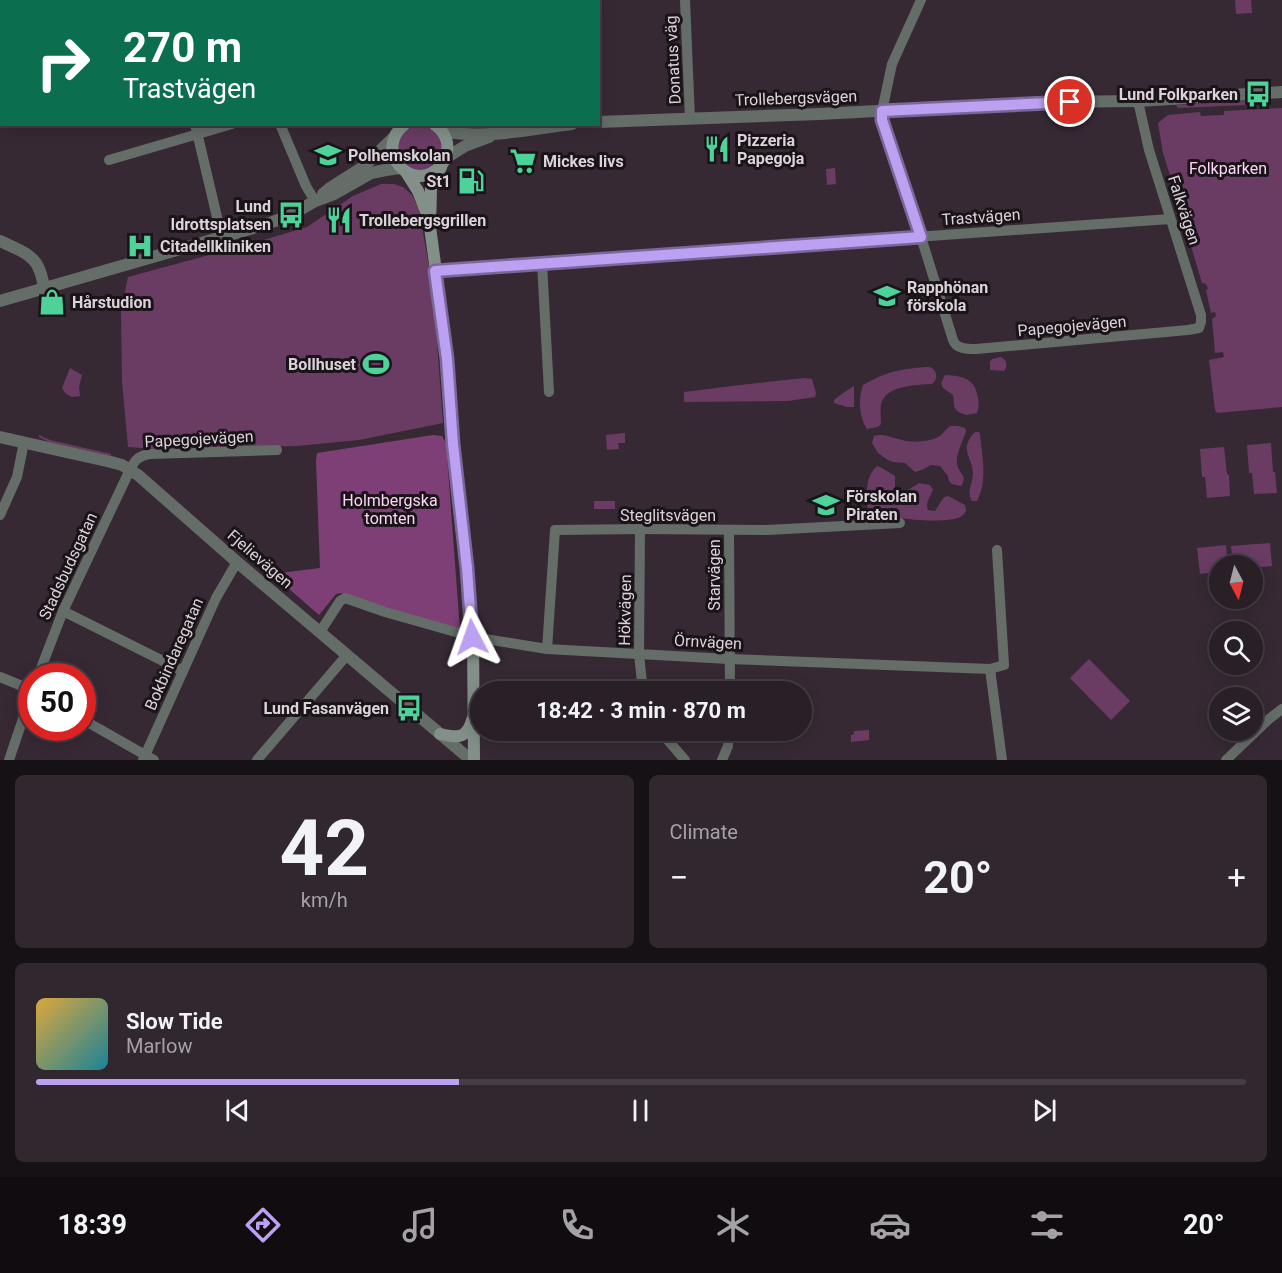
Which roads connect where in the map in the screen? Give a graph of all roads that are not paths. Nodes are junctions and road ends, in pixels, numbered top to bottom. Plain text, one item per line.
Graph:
1 (685, 0) edge
2 (921, 0) edge
3 (1282, 92) edge
4 (1138, 100) junction
5 (882, 111) junction
6 (690, 119) junction
7 (600, 122) edge
8 (220, 126) edge
9 (281, 126) edge
10 (557, 126) edge
11 (438, 128) edge
12 (400, 129) edge
13 (196, 130) edge
14 (495, 134) junction
15 (109, 160) dead end
16 (443, 163) junction
17 (403, 170) junction
18 (315, 201) junction
19 (1170, 219) junction
20 (430, 227) junction
21 (921, 237) junction
22 (222, 238) junction
23 (0, 241) edge
24 (542, 263) junction
25 (435, 271) junction
26 (44, 288) junction
27 (0, 301) edge
28 (1198, 328) joint
29 (549, 392) dead end
30 (0, 437) edge
31 (24, 442) junction
32 (277, 450) dead end
33 (130, 470) junction
34 (0, 515) edge
35 (900, 523) dead end
36 (640, 529) junction
37 (729, 530) junction
38 (997, 550) dead end
39 (237, 562) junction
40 (63, 611) junction
41 (320, 632) junction
42 (472, 637) junction
43 (547, 649) junction
44 (639, 654) junction
45 (347, 655) junction
46 (729, 659) junction
47 (43, 663) edge
48 (990, 669) junction
49 (183, 671) junction
50 (0, 677) edge
51 (473, 681) edge
52 (642, 681) edge
53 (730, 681) edge
54 (18, 685) edge
55 (1282, 709) edge
56 (470, 726) edge
57 (96, 727) edge
58 (18, 733) edge
59 (440, 734) junction
60 (473, 741) edge
61 (669, 741) edge
62 (728, 741) edge
63 (147, 758) edge
64 (9, 760) edge
65 (257, 760) edge
66 (473, 760) edge
67 (685, 760) edge
68 (722, 760) edge
69 (1002, 760) edge
70 (1226, 760) edge

1 - 6 street, Donatus väg
2 - 5 street
3 - 4 street, Trollebergsvägen
4 - 5 street, Trollebergsvägen
4 - 19 street, Falkvägen
5 - 6 street, Trollebergsvägen
5 - 21 street
6 - 7 street, Trollebergsvägen
8 - 13 street
9 - 18 street
10 - 14 street
11 - 14 street
11 - 16 main road
12 - 17 main road
12 - 18 street
13 - 15 street
13 - 22 street
14 - 16 street
16 - 17 main road
16 - 20 main road
17 - 18 street
17 - 20 main road
18 - 22 street
19 - 21 street, Trastvägen
19 - 28 street, Falkvägen
20 - 25 main road
21 - 24 street, Trastvägen
21 - 28 street, Papegojevägen
22 - 26 street
23 - 26 street
24 - 25 street, Trastvägen
24 - 29 street
25 - 42 main road
26 - 27 street
30 - 31 street, Fjelievägen
31 - 33 street, Fjelievägen
31 - 34 street
32 - 33 street, Papegojevägen
33 - 39 street, Fjelievägen
33 - 40 street, Stadsbudsgatan
35 - 37 street, Steglitsvägen
36 - 37 street, Steglitsvägen
36 - 43 street, Steglitsvägen
36 - 44 street, Hökvägen
37 - 46 street, Starvägen
38 - 48 street
39 - 41 street, Fjelievägen
39 - 49 street, Bokbindaregatan
40 - 47 street, Stadsbudsgatan
40 - 49 street
41 - 42 street, Örnvägen
41 - 45 street, Fjelievägen
42 - 43 street, Örnvägen
42 - 51 main road
43 - 44 street, Örnvägen
44 - 46 street, Örnvägen
44 - 52 street, Hökvägen
45 - 59 street, Fjelievägen
45 - 65 street
46 - 48 street, Örnvägen
46 - 53 street, Starvägen
48 - 69 street
49 - 63 street, Bokbindaregatan
50 - 54 street
55 - 70 street
56 - 59 main road
57 - 63 street
58 - 64 street
59 - 66 street, Fjelievägen
60 - 66 main road
61 - 67 street
62 - 68 street

